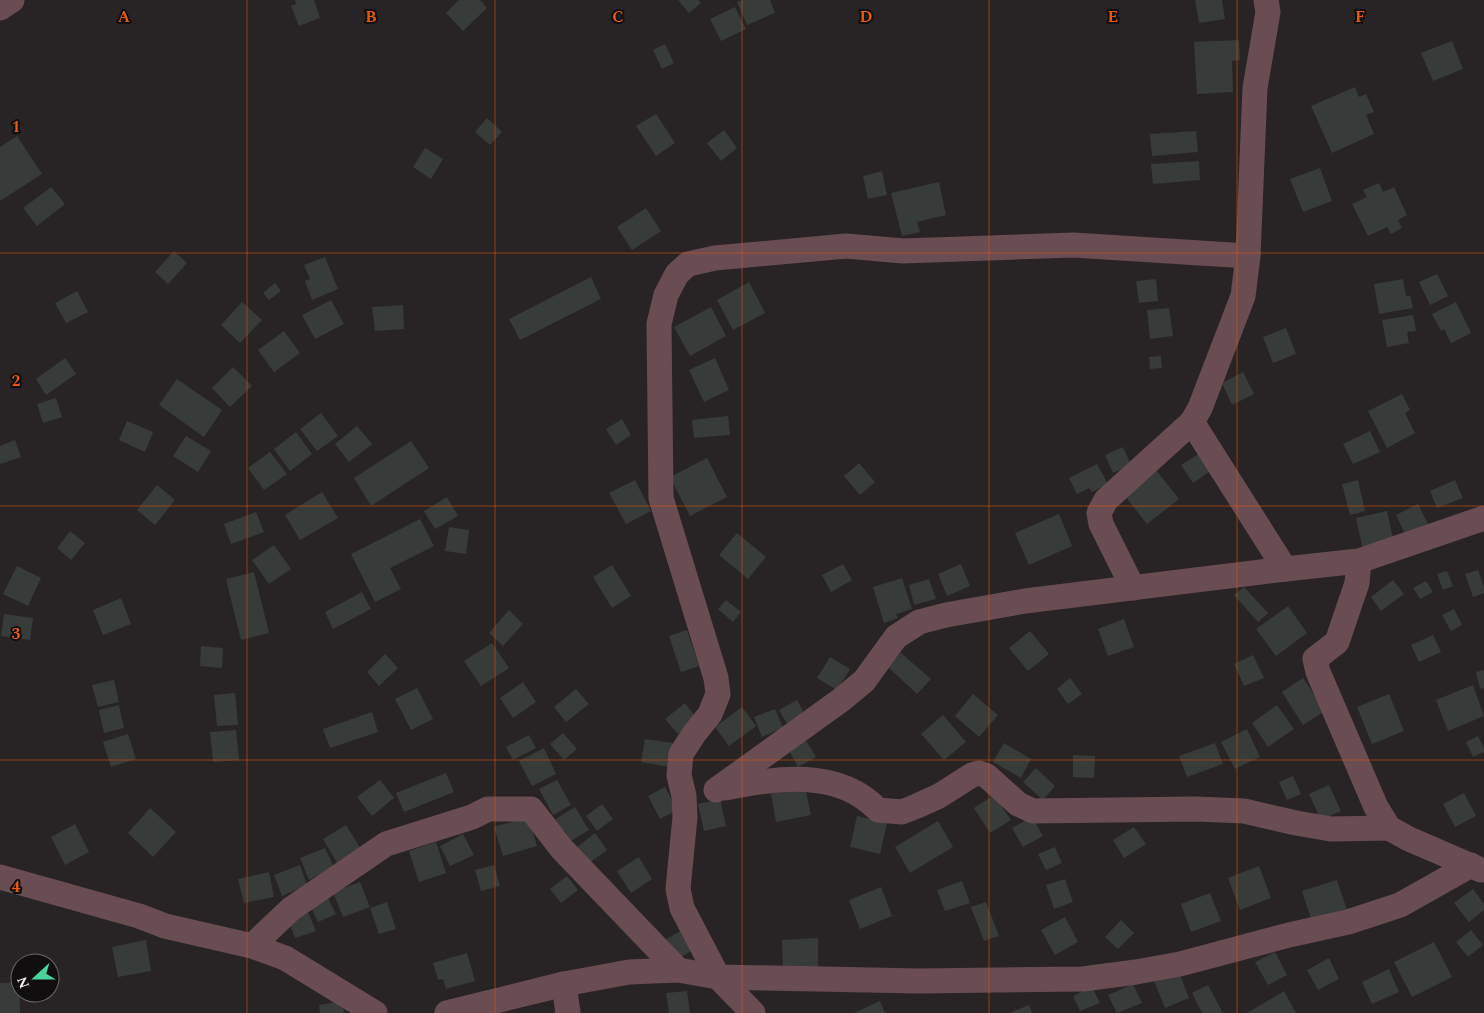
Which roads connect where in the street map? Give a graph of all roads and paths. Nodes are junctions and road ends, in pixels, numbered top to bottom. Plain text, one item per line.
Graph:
1 (12, 0) edge
2 (1266, 0) edge
3 (0, 8) edge
4 (1248, 256) junction
5 (1192, 422) junction
6 (1484, 518) edge
7 (1359, 561) junction
8 (1285, 569) junction
9 (1133, 588) junction
10 (716, 790) junction
11 (684, 796) junction
12 (1390, 828) junction
13 (1477, 868) edge
14 (0, 877) edge
15 (252, 946) junction
16 (678, 970) junction
17 (718, 977) junction
18 (564, 984) junction
19 (375, 1013) edge
20 (447, 1013) edge
21 (568, 1013) edge
22 (753, 1013) edge

1 - 3 street
2 - 4 street
4 - 5 street
4 - 11 street
5 - 8 street
5 - 9 street
6 - 7 street
7 - 8 street
7 - 12 street
8 - 9 street
9 - 10 street
10 - 11 street
10 - 12 street
11 - 17 street
12 - 13 street
13 - 17 street
14 - 15 street
15 - 16 street
15 - 19 street
16 - 17 street
16 - 18 street
17 - 22 street
18 - 20 street
18 - 21 street

